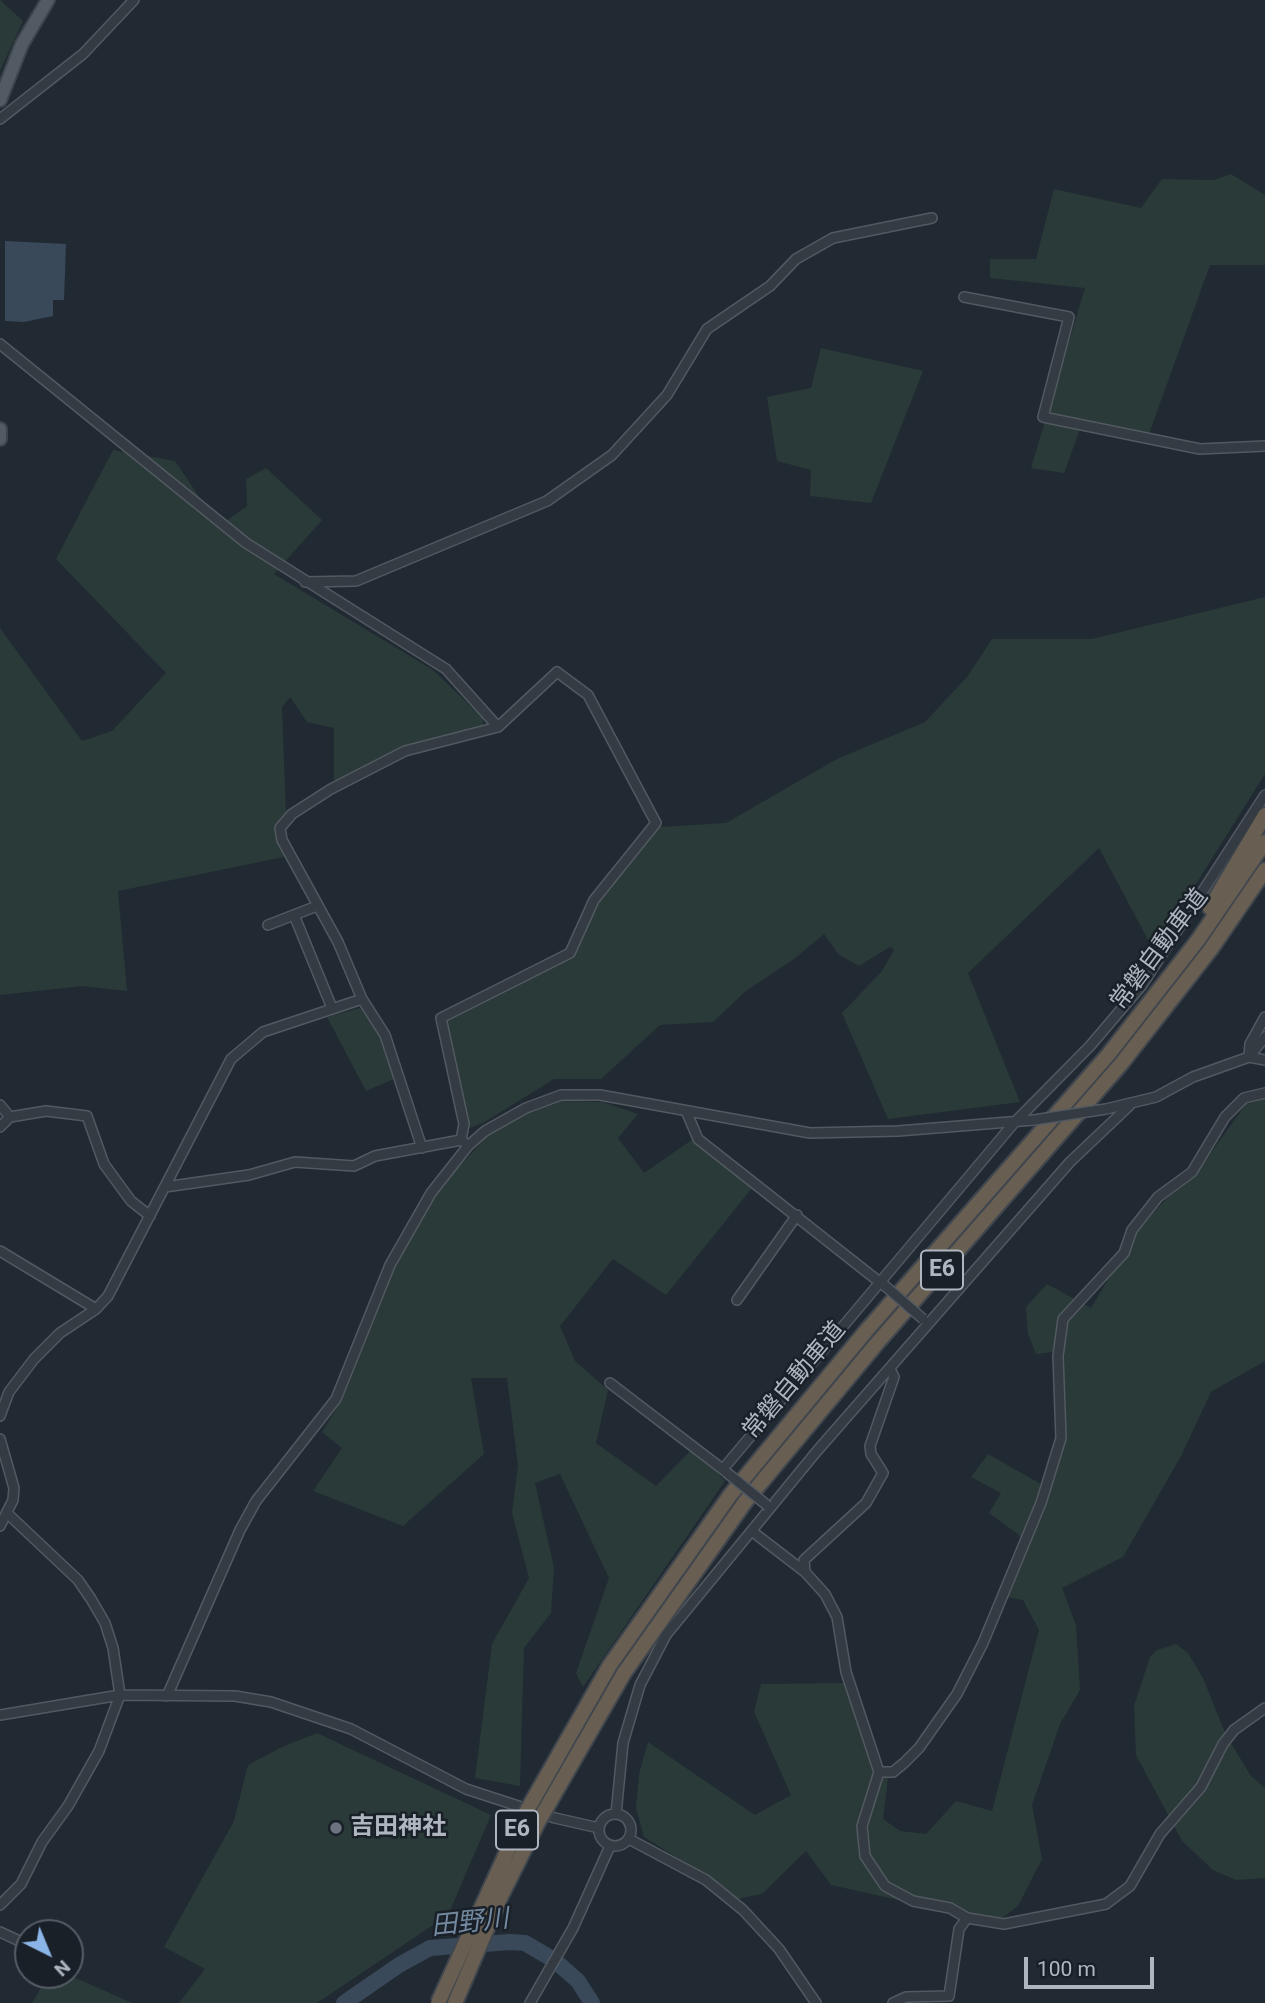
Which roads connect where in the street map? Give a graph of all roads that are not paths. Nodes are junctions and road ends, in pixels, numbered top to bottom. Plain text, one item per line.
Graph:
1 (48, 0) edge
2 (134, 0) edge
3 (0, 100) edge
4 (0, 119) edge
5 (932, 218) dead end
6 (964, 298) dead end
7 (0, 344) edge
8 (0, 429) edge
9 (0, 439) edge
10 (1265, 446) edge
11 (305, 582) junction
12 (498, 727) junction
13 (1265, 795) edge
14 (1265, 815) edge
15 (1265, 842) edge
16 (1265, 870) edge
17 (317, 906) junction
18 (294, 915) junction
19 (268, 925) dead end
20 (1162, 987) junction
21 (362, 999) junction
22 (332, 1008) junction
23 (1265, 1017) edge
24 (1265, 1037) edge
25 (1249, 1058) junction
26 (1265, 1060) edge
27 (1265, 1093) edge
28 (0, 1105) edge
29 (1129, 1106) junction
30 (687, 1113) junction
31 (10, 1117) junction
32 (1014, 1123) junction
33 (0, 1127) edge
34 (464, 1143) junction
35 (422, 1148) junction
36 (165, 1187) junction
37 (797, 1215) junction
38 (150, 1216) junction
39 (0, 1251) edge
40 (882, 1283) junction
41 (737, 1300) dead end
42 (96, 1309) junction
43 (926, 1322) junction
44 (890, 1369) junction
45 (610, 1383) dead end
46 (0, 1408) edge
47 (0, 1416) edge
48 (0, 1439) edge
49 (724, 1470) junction
50 (770, 1507) junction
51 (8, 1514) junction
52 (0, 1526) edge
53 (753, 1532) junction
54 (805, 1572) junction
55 (120, 1695) junction
56 (167, 1696) junction
57 (1265, 1708) edge
58 (0, 1716) edge
59 (879, 1772) junction
60 (616, 1814) junction
61 (599, 1828) junction
62 (629, 1839) junction
63 (610, 1846) junction
64 (0, 1905) edge
65 (967, 1918) junction
66 (438, 2003) edge
67 (455, 2003) edge
68 (530, 2003) edge
69 (816, 2003) edge
70 (893, 2003) edge

1 - 3 main road
2 - 4 street
5 - 11 street
6 - 10 street
7 - 11 street
8 - 9 main road
11 - 12 street
12 - 17 street
12 - 34 street
13 - 32 street
14 - 20 highway
15 - 20 highway, 常磐自動車道 / E6
16 - 67 highway, 常磐自動車道 / E6, bridge
17 - 18 street
17 - 21 street
18 - 19 street
18 - 22 street
20 - 66 highway, 常磐自動車道 / E6, bridge
21 - 22 street
21 - 35 street
22 - 36 street
23 - 25 street
24 - 25 street
25 - 26 street
25 - 29 street
27 - 59 street
28 - 31 street
29 - 32 street, bridge
29 - 43 street
30 - 32 street
30 - 34 street
30 - 37 street
31 - 33 street
31 - 38 street
32 - 40 street
34 - 35 street
34 - 56 street
35 - 36 street
36 - 38 street
37 - 40 street
37 - 41 street
38 - 42 street
39 - 42 street
40 - 43 street, bridge
40 - 49 street
42 - 46 street
43 - 44 street
44 - 50 street
44 - 54 street
45 - 49 street
46 - 47 street
48 - 51 street
49 - 50 street, bridge
50 - 53 street
51 - 52 street
51 - 55 street
53 - 54 street
53 - 60 street
54 - 59 street
55 - 56 street
55 - 58 street
55 - 64 street
56 - 61 street
57 - 65 street
59 - 65 street
60 - 61 street
60 - 62 street
61 - 63 street
62 - 63 street
62 - 69 street
63 - 68 street
65 - 70 street

